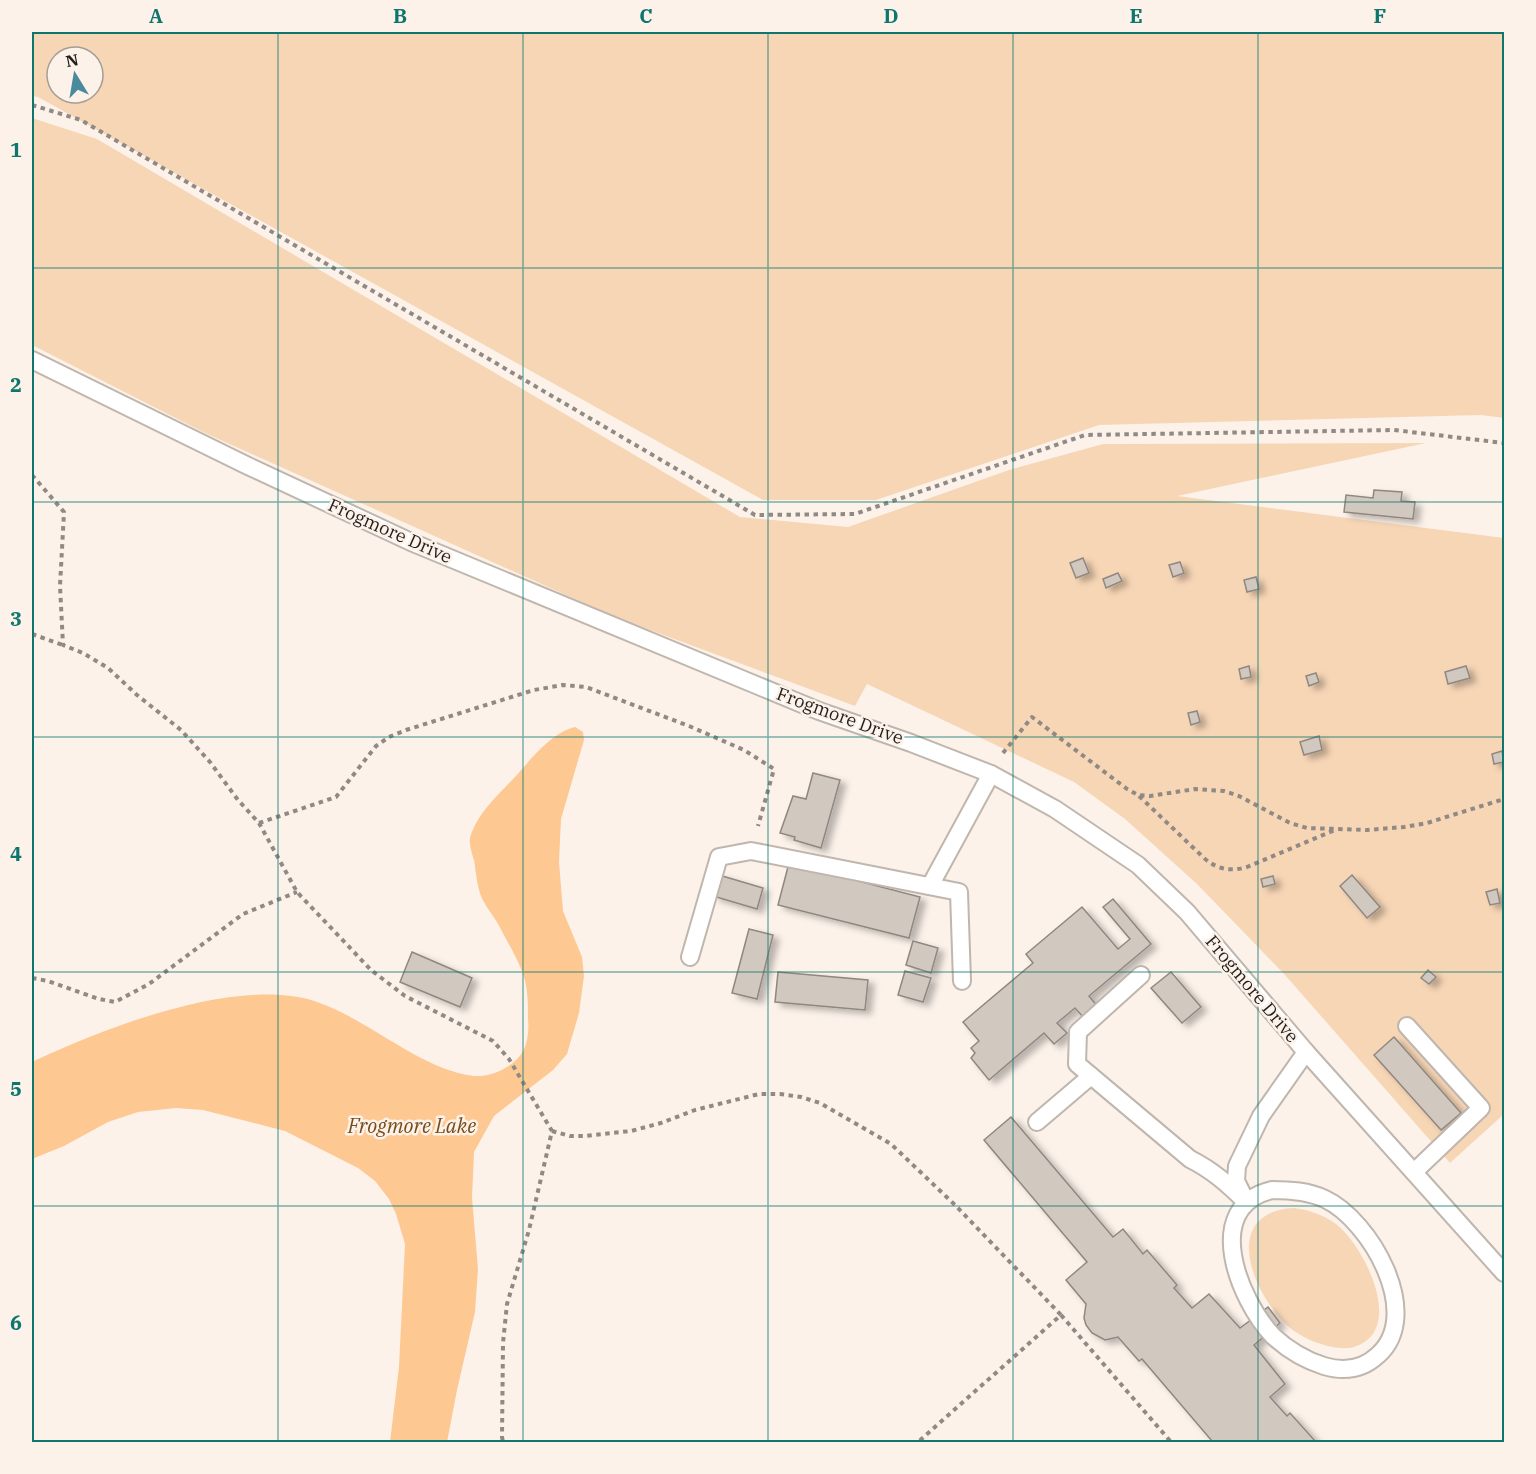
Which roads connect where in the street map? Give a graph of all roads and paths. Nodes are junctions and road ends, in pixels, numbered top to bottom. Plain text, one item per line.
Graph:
1 (32, 105) edge
2 (32, 360) edge
3 (1504, 443) edge
4 (32, 475) edge
5 (32, 634) edge
6 (63, 645) junction
7 (991, 774) junction
8 (1138, 795) junction
9 (1504, 799) edge
10 (259, 823) junction
11 (1338, 829) junction
12 (751, 851) junction
13 (930, 886) junction
14 (297, 892) junction
15 (690, 957) dead end
16 (1142, 975) dead end
17 (32, 978) edge
18 (962, 981) dead end
19 (1407, 1026) dead end
20 (1306, 1052) junction
21 (1091, 1076) junction
22 (1037, 1122) dead end
23 (552, 1131) junction
24 (1414, 1172) junction
25 (1246, 1202) junction
26 (1504, 1273) edge
27 (1061, 1315) junction
28 (502, 1437) junction
29 (497, 1443) edge
30 (503, 1443) edge
31 (918, 1443) edge
32 (1172, 1443) edge

1 - 3 path
2 - 7 lane, Frogmore Drive
4 - 6 path
5 - 6 path
6 - 10 path
7 - 8 path
7 - 13 lane
7 - 20 lane, Frogmore Drive
8 - 11 path
8 - 11 path
9 - 11 path
10 - 12 path
10 - 14 path
12 - 13 lane
12 - 15 lane
13 - 18 lane
14 - 17 path
14 - 23 path
16 - 21 lane
19 - 24 lane
20 - 24 lane, Frogmore Drive
20 - 25 lane
21 - 22 lane
21 - 25 lane
23 - 27 path
23 - 28 path
24 - 26 lane, Frogmore Drive
25 - 25 lane
27 - 31 path
27 - 32 path
28 - 29 path
28 - 30 path

